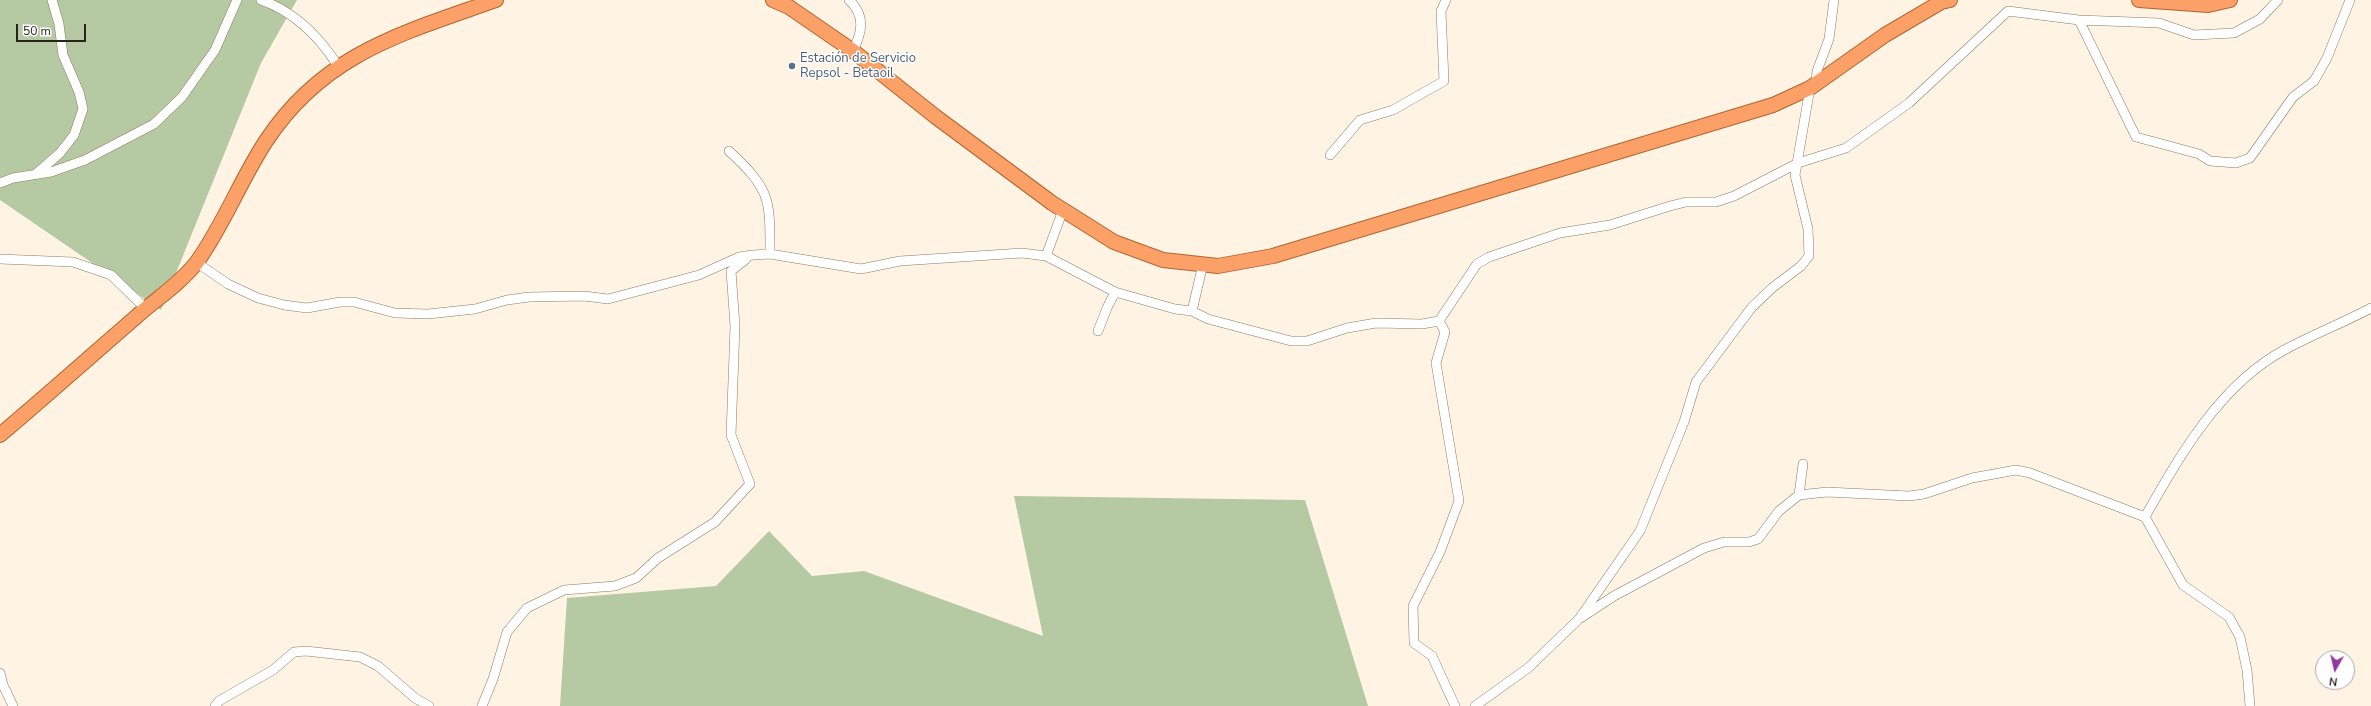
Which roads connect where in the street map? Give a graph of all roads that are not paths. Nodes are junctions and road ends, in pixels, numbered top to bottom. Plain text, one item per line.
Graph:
1 (52, 0) edge
2 (237, 0) edge
3 (261, 0) edge
4 (496, 0) edge
5 (773, 0) edge
6 (849, 0) edge
7 (1446, 0) edge
8 (1834, 0) edge
9 (2139, 0) edge
10 (2230, 0) edge
11 (2278, 0) edge
12 (2350, 0) edge
13 (1944, 1) edge
14 (2167, 2) edge
15 (2079, 20) junction
16 (853, 51) junction
17 (338, 66) junction
18 (1813, 86) junction
19 (729, 151) dead end
20 (1330, 155) dead end
21 (1798, 163) junction
22 (37, 173) junction
23 (0, 183) edge
24 (1063, 210) junction
25 (770, 254) junction
26 (753, 255) junction
27 (1046, 256) junction
28 (0, 259) edge
29 (196, 262) junction
30 (1203, 264) junction
31 (1115, 292) junction
32 (145, 308) junction
33 (2371, 308) edge
34 (1192, 311) junction
35 (1439, 321) junction
36 (1098, 331) dead end
37 (0, 435) edge
38 (1803, 464) dead end
39 (1799, 496) junction
40 (2145, 517) junction
41 (1579, 619) junction
42 (0, 673) edge
43 (13, 706) edge
44 (215, 706) edge
45 (429, 706) edge
46 (482, 706) edge
47 (1455, 706) edge
48 (1475, 706) edge
49 (2250, 706) edge

1 - 22 street
2 - 22 street
3 - 17 street
4 - 17 highway
5 - 16 highway
6 - 16 street
7 - 20 street
8 - 18 street
9 - 14 highway
10 - 14 highway
11 - 15 street
12 - 15 street
13 - 18 highway
15 - 21 street
16 - 24 highway
17 - 29 highway
18 - 21 street
18 - 30 highway
19 - 25 street
21 - 35 street
21 - 41 street
22 - 23 street
24 - 27 street
24 - 30 highway
25 - 26 street
25 - 27 street
26 - 29 street
26 - 46 street
27 - 31 street
28 - 32 street
29 - 32 highway
30 - 34 street
31 - 34 street
31 - 36 street
32 - 37 highway
33 - 40 street
34 - 35 street
35 - 47 street
38 - 39 street
39 - 40 street
39 - 41 street
40 - 49 street
41 - 48 street
42 - 43 street
44 - 45 street

